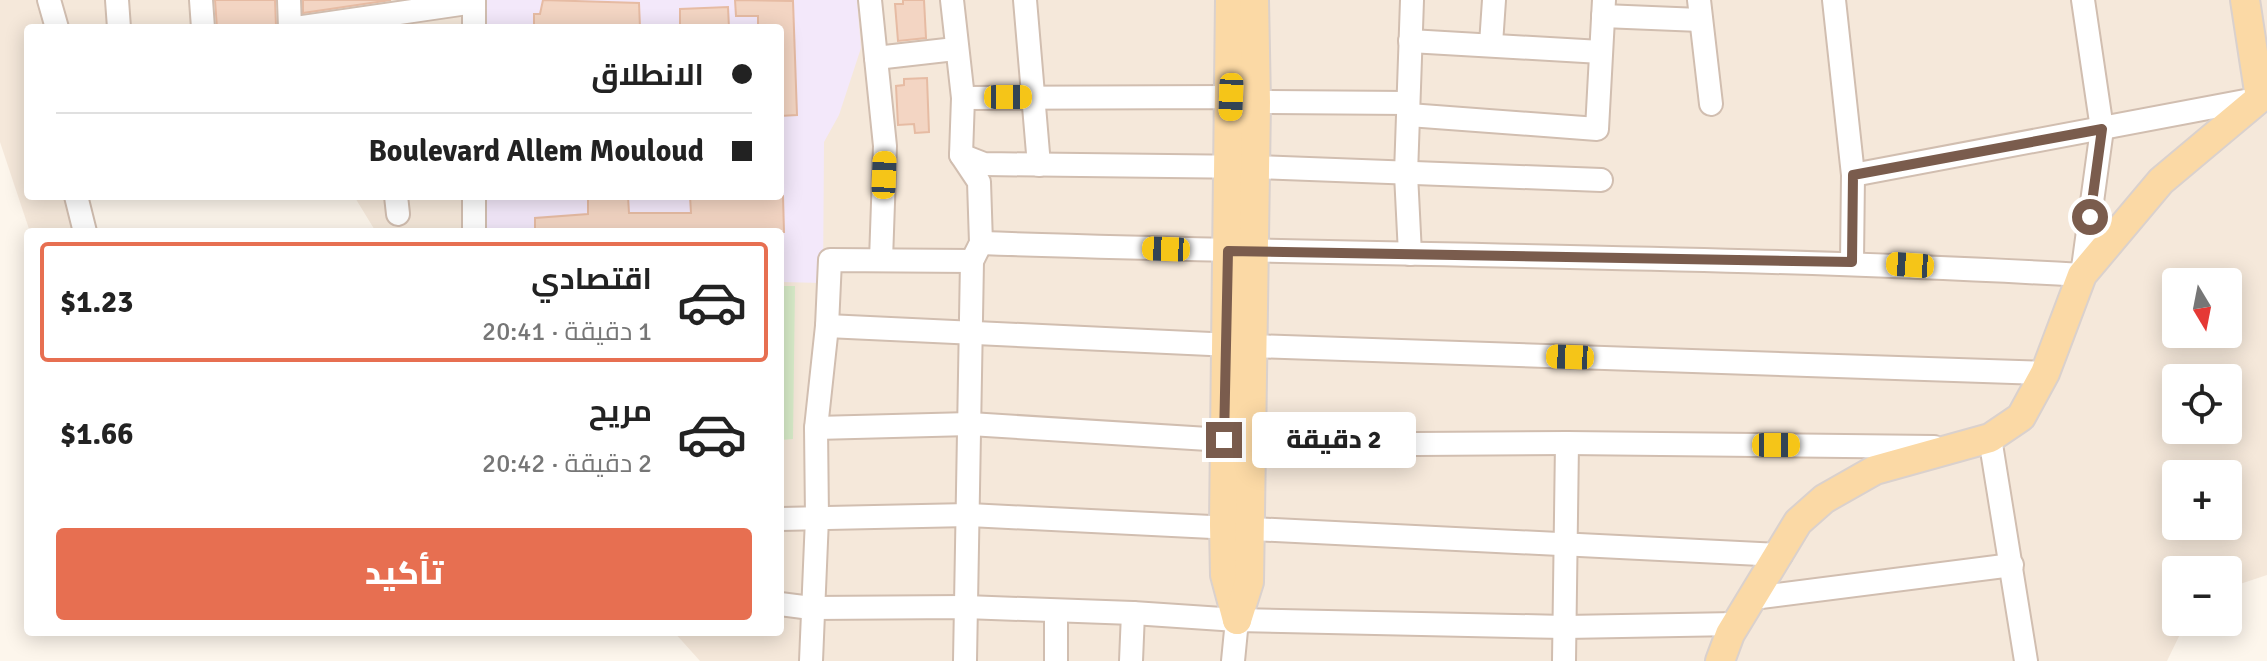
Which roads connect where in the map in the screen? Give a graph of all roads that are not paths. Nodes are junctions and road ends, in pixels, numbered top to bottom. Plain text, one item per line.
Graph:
1 (49, 0) edge
2 (117, 0) edge
3 (201, 0) edge
4 (289, 0) edge
5 (870, 0) edge
6 (952, 0) edge
7 (1025, 0) edge
8 (1230, 0) edge
9 (1254, 0) edge
10 (1412, 0) edge
11 (1494, 0) edge
12 (1834, 0) edge
13 (2083, 0) edge
14 (2245, 0) edge
15 (474, 1) edge
16 (1604, 8) edge
17 (1700, 10) edge
18 (385, 14) edge
19 (56, 24) edge
20 (119, 24) edge
21 (203, 24) edge
22 (292, 24) edge
23 (319, 24) edge
24 (474, 24) edge
25 (1410, 41) junction
26 (1491, 44) junction
27 (955, 49) junction
28 (1601, 52) junction
29 (876, 58) junction
30 (1031, 97) junction
31 (963, 98) junction
32 (2263, 98) edge
33 (1243, 100) junction
34 (1711, 104) dead end
35 (1408, 109) junction
36 (2102, 129) junction
37 (961, 155) junction
38 (1039, 165) junction
39 (1242, 167) junction
40 (1406, 174) junction
41 (1853, 175) junction
42 (1601, 180) dead end
43 (77, 200) edge
44 (474, 200) edge
45 (84, 228) edge
46 (474, 228) edge
47 (976, 252) junction
48 (1241, 252) junction
49 (1410, 254) junction
50 (881, 260) junction
51 (1852, 262) junction
52 (2082, 275) junction
53 (827, 326) junction
54 (971, 333) junction
55 (1240, 345) junction
56 (2045, 373) junction
57 (970, 424) junction
58 (816, 428) junction
59 (1990, 438) junction
60 (1224, 440) junction
61 (1567, 443) junction
62 (1252, 445) junction
63 (1955, 447) junction
64 (969, 515) junction
65 (817, 518) junction
66 (784, 519) edge
67 (1236, 528) junction
68 (1567, 545) junction
69 (1781, 555) junction
70 (2012, 565) junction
71 (1753, 598) junction
72 (784, 605) edge
73 (965, 607) junction
74 (811, 608) junction
75 (1056, 613) junction
76 (1133, 613) junction
77 (1237, 620) junction
78 (1736, 624) junction
79 (1565, 627) junction
80 (1719, 659) edge
81 (811, 661) edge
82 (965, 661) edge
83 (1056, 661) edge
84 (1131, 661) edge
85 (1233, 661) edge
86 (1564, 661) edge
87 (2026, 661) edge

1 - 19 street
2 - 20 street
3 - 21 street
4 - 22 street
5 - 29 street
6 - 27 street
7 - 30 street
8 - 33 main road
9 - 33 main road
10 - 25 street
11 - 26 street
12 - 41 street
13 - 36 street
14 - 32 main road
15 - 18 street
15 - 24 street
16 - 17 street
16 - 28 street
17 - 34 street
18 - 23 street
25 - 26 street
25 - 35 street
26 - 28 street
27 - 29 street
27 - 31 street
28 - 35 street
29 - 50 street
30 - 31 street
30 - 33 street
30 - 38 street
31 - 37 street
32 - 36 street
32 - 52 main road
33 - 35 street
33 - 39 main road
35 - 40 street
36 - 41 street
36 - 52 street
37 - 38 street
37 - 47 street
38 - 39 street
39 - 40 street
39 - 48 main road
40 - 42 street
40 - 49 street
41 - 51 street
43 - 45 street
44 - 46 street
47 - 48 street
47 - 50 street
47 - 54 street
48 - 49 street
48 - 55 main road
49 - 51 street
50 - 53 street
51 - 52 street
52 - 56 main road
53 - 54 street
53 - 58 street
54 - 55 street
54 - 57 street
55 - 56 street
55 - 60 main road
55 - 62 main road
56 - 59 main road
57 - 58 street
57 - 60 street
57 - 64 street
58 - 65 street
59 - 63 main road
59 - 70 street
60 - 62 street
60 - 67 main road
61 - 62 street
61 - 63 street
61 - 68 street
62 - 67 main road
63 - 69 main road
64 - 65 street
64 - 67 street
64 - 73 street
65 - 66 street
65 - 74 street
67 - 68 street
67 - 77 main road
68 - 69 street
68 - 79 street
69 - 71 main road
70 - 71 street
70 - 87 street
71 - 78 main road
72 - 74 street
73 - 74 street
73 - 75 street
73 - 82 street
74 - 81 street
75 - 76 street
75 - 83 street
76 - 77 street
76 - 84 street
77 - 79 street
77 - 85 street
78 - 79 street
78 - 80 main road
79 - 86 street

